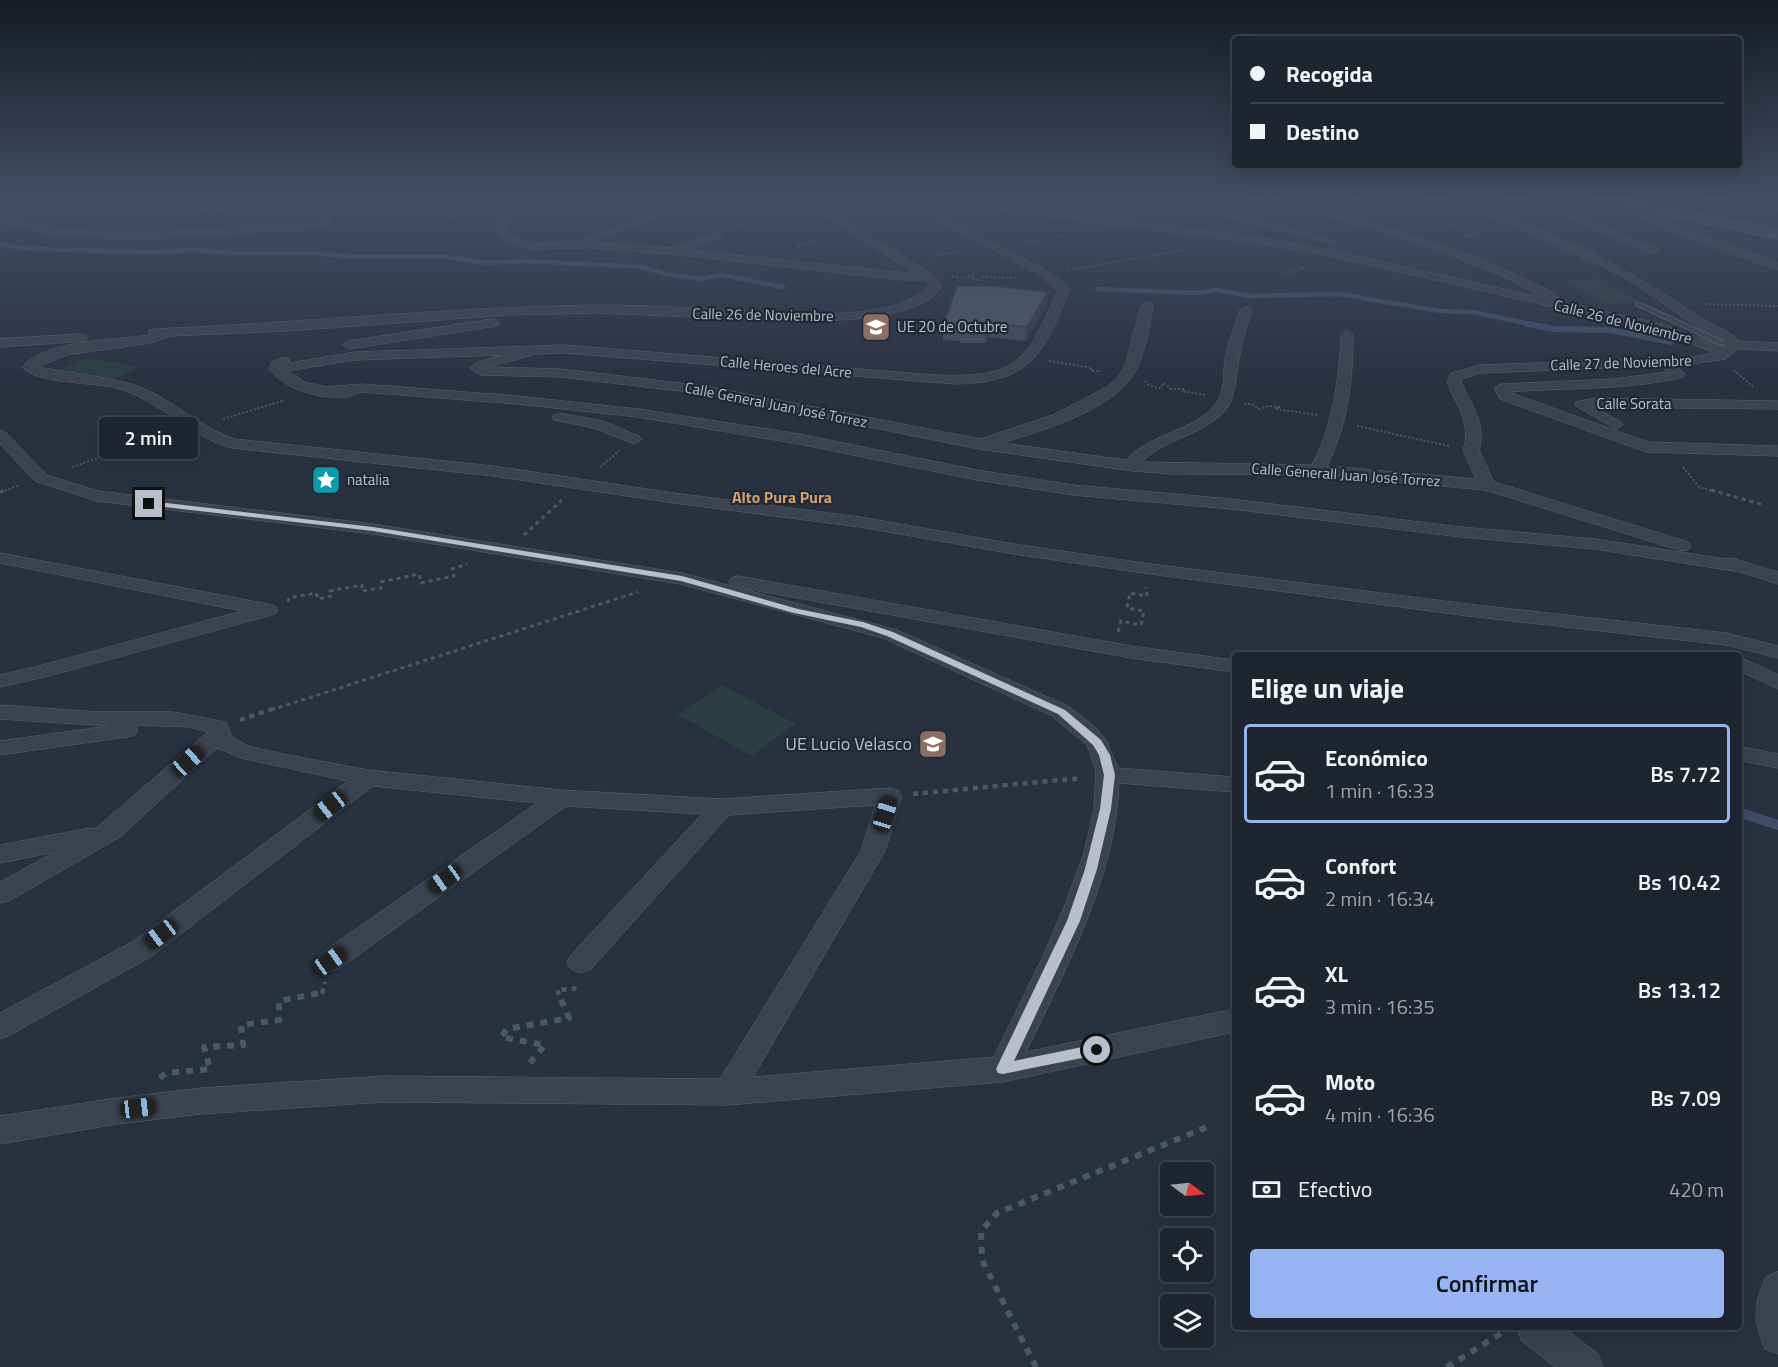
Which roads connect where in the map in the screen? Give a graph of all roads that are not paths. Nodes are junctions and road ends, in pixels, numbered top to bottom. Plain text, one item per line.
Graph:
1 (745, 261) edge
2 (904, 261) edge
3 (1021, 261) edge
4 (1360, 261) edge
5 (1389, 261) edge
6 (1477, 261) edge
7 (1598, 261) edge
8 (1761, 261) edge
9 (1778, 267) edge
10 (1401, 269) junction
11 (930, 277) junction
12 (1638, 304) dead end
13 (1147, 305) dead end
14 (1567, 308) junction
15 (598, 309) junction
16 (1246, 310) dead end
17 (168, 332) junction
18 (1347, 334) dead end
19 (0, 343) edge
20 (1778, 347) edge
21 (532, 351) junction
22 (1728, 352) junction
23 (1663, 362) junction
24 (276, 369) junction
25 (332, 393) junction
26 (1774, 405) edge
27 (0, 435) edge
28 (634, 439) dead end
29 (979, 444) junction
30 (1662, 448) junction
31 (1778, 451) edge
32 (1133, 466) junction
33 (1317, 470) junction
34 (1487, 485) junction
35 (0, 558) edge
36 (1744, 567) junction
37 (1778, 578) edge
38 (682, 579) junction
39 (1695, 635) junction
40 (1720, 652) edge
41 (1778, 652) edge
42 (1742, 664) edge
43 (1232, 666) edge
44 (0, 681) edge
45 (1778, 683) edge
46 (0, 712) edge
47 (218, 730) junction
48 (0, 748) edge
49 (1742, 754) edge
50 (1778, 762) edge
51 (1109, 775) junction
52 (368, 778) junction
53 (1232, 784) edge
54 (561, 798) junction
55 (722, 807) junction
56 (111, 831) junction
57 (0, 854) edge
58 (0, 894) edge
59 (330, 961) road end
60 (581, 962) road end
61 (1232, 1021) edge
62 (0, 1026) edge
63 (1003, 1069) junction
64 (728, 1092) junction
65 (6, 1134) edge
66 (1778, 1289) edge
67 (1538, 1330) edge
68 (1778, 1336) edge
69 (1585, 1367) edge

1 - 11 street
2 - 11 street
3 - 21 street, Calle Heroes del Acre
4 - 10 street, Calle 26 de Noviembre
5 - 10 street
6 - 14 street
7 - 22 street
8 - 9 street
10 - 14 street, Calle 26 de Noviembre
11 - 15 street, Calle 26 de Noviembre
12 - 22 lane
13 - 29 street
14 - 22 street, Calle 26 de Noviembre
15 - 17 street
15 - 24 street
16 - 32 street
17 - 19 street
17 - 39 street
18 - 33 street
20 - 22 street
21 - 24 street, Calle Heroes del Acre
21 - 29 street, Calle General Juan José Torrez
22 - 23 street, Calle 27 de Noviembre
23 - 30 street
23 - 34 street, Calle 27 de Noviembre
24 - 25 street
25 - 28 street
25 - 36 street
26 - 30 street, Calle Sorata
27 - 38 street
29 - 32 street, Calle General Juan José Torrez
30 - 31 street
32 - 33 street, Calle Generall Juan José Torrez
33 - 34 street, Calle Generall Juan José Torrez
34 - 36 street, Calle Generall Juan José Torrez
35 - 44 street
36 - 37 street
38 - 43 street
38 - 51 street
39 - 40 street
39 - 41 street
42 - 45 street
46 - 47 street
47 - 48 street
47 - 52 street
47 - 56 street
49 - 50 street
51 - 53 street
51 - 63 street
52 - 54 street
52 - 62 street
54 - 55 street
54 - 59 street
55 - 60 street
55 - 64 street
56 - 57 street
56 - 58 street
61 - 63 street
63 - 64 street
64 - 65 street
66 - 68 street
67 - 69 street

